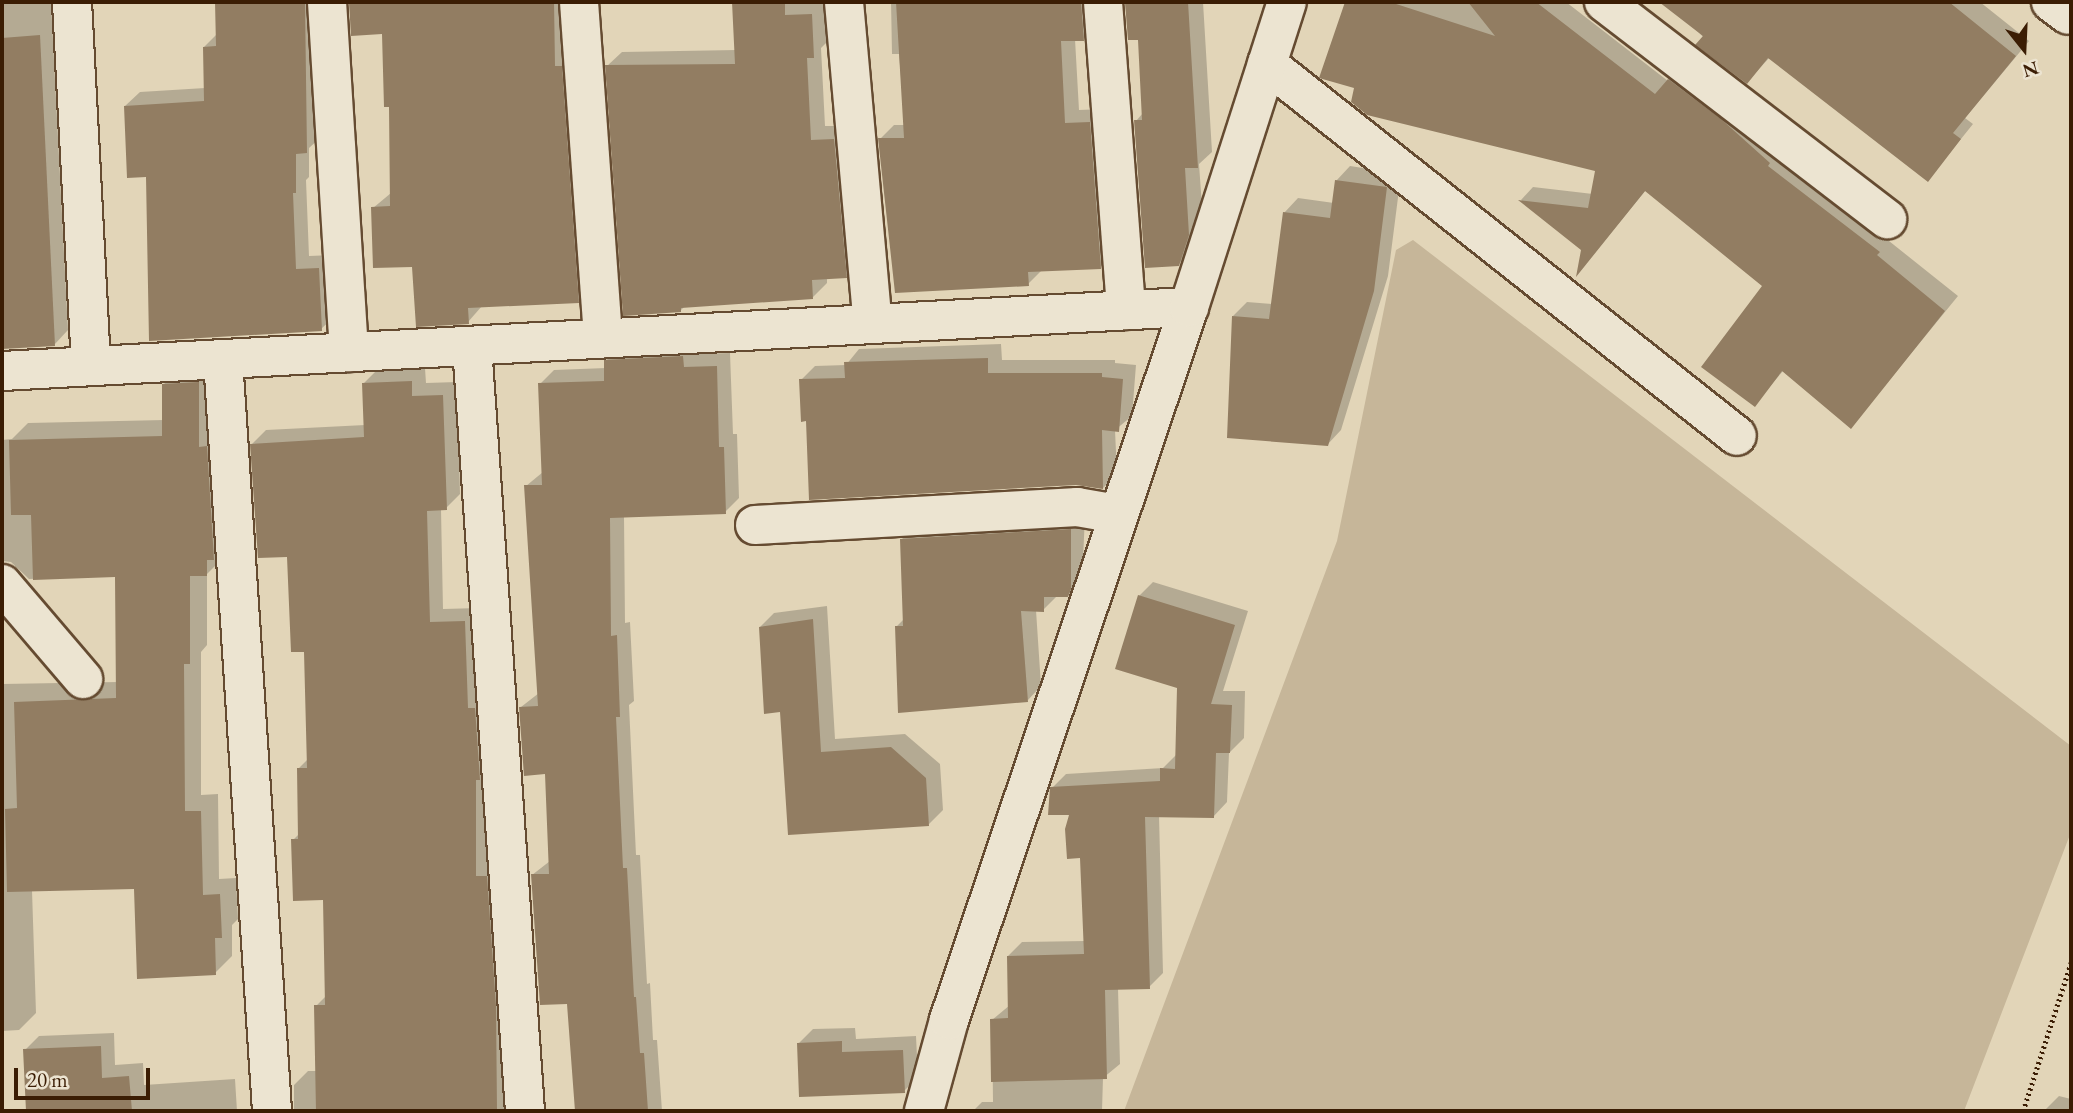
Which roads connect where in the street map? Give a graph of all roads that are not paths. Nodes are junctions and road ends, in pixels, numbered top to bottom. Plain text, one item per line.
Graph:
1 (72, 2) edge
2 (327, 2) edge
3 (579, 2) edge
4 (844, 2) edge
5 (1102, 2) edge
6 (1287, 2) edge
7 (1604, 2) edge
8 (1267, 65) junction
9 (1887, 219) dead end
10 (1189, 307) junction
11 (1126, 310) junction
12 (873, 324) junction
13 (603, 338) junction
14 (472, 346) junction
15 (349, 352) junction
16 (223, 359) junction
17 (91, 366) junction
18 (2, 371) edge
19 (1737, 436) dead end
20 (1117, 514) junction
21 (755, 525) dead end
22 (2, 584) edge
23 (83, 679) dead end
24 (272, 1111) edge
25 (524, 1111) edge
26 (924, 1111) edge

1 - 17 street
2 - 15 street
3 - 13 street
4 - 12 street
5 - 11 street
6 - 8 street
7 - 9 street
8 - 10 street
8 - 19 street
10 - 11 street
10 - 20 street
11 - 12 street
12 - 13 street
13 - 14 street
14 - 15 street
14 - 25 street
15 - 16 street
16 - 17 street
16 - 24 street
17 - 18 street
20 - 21 street
20 - 26 street
22 - 23 street

